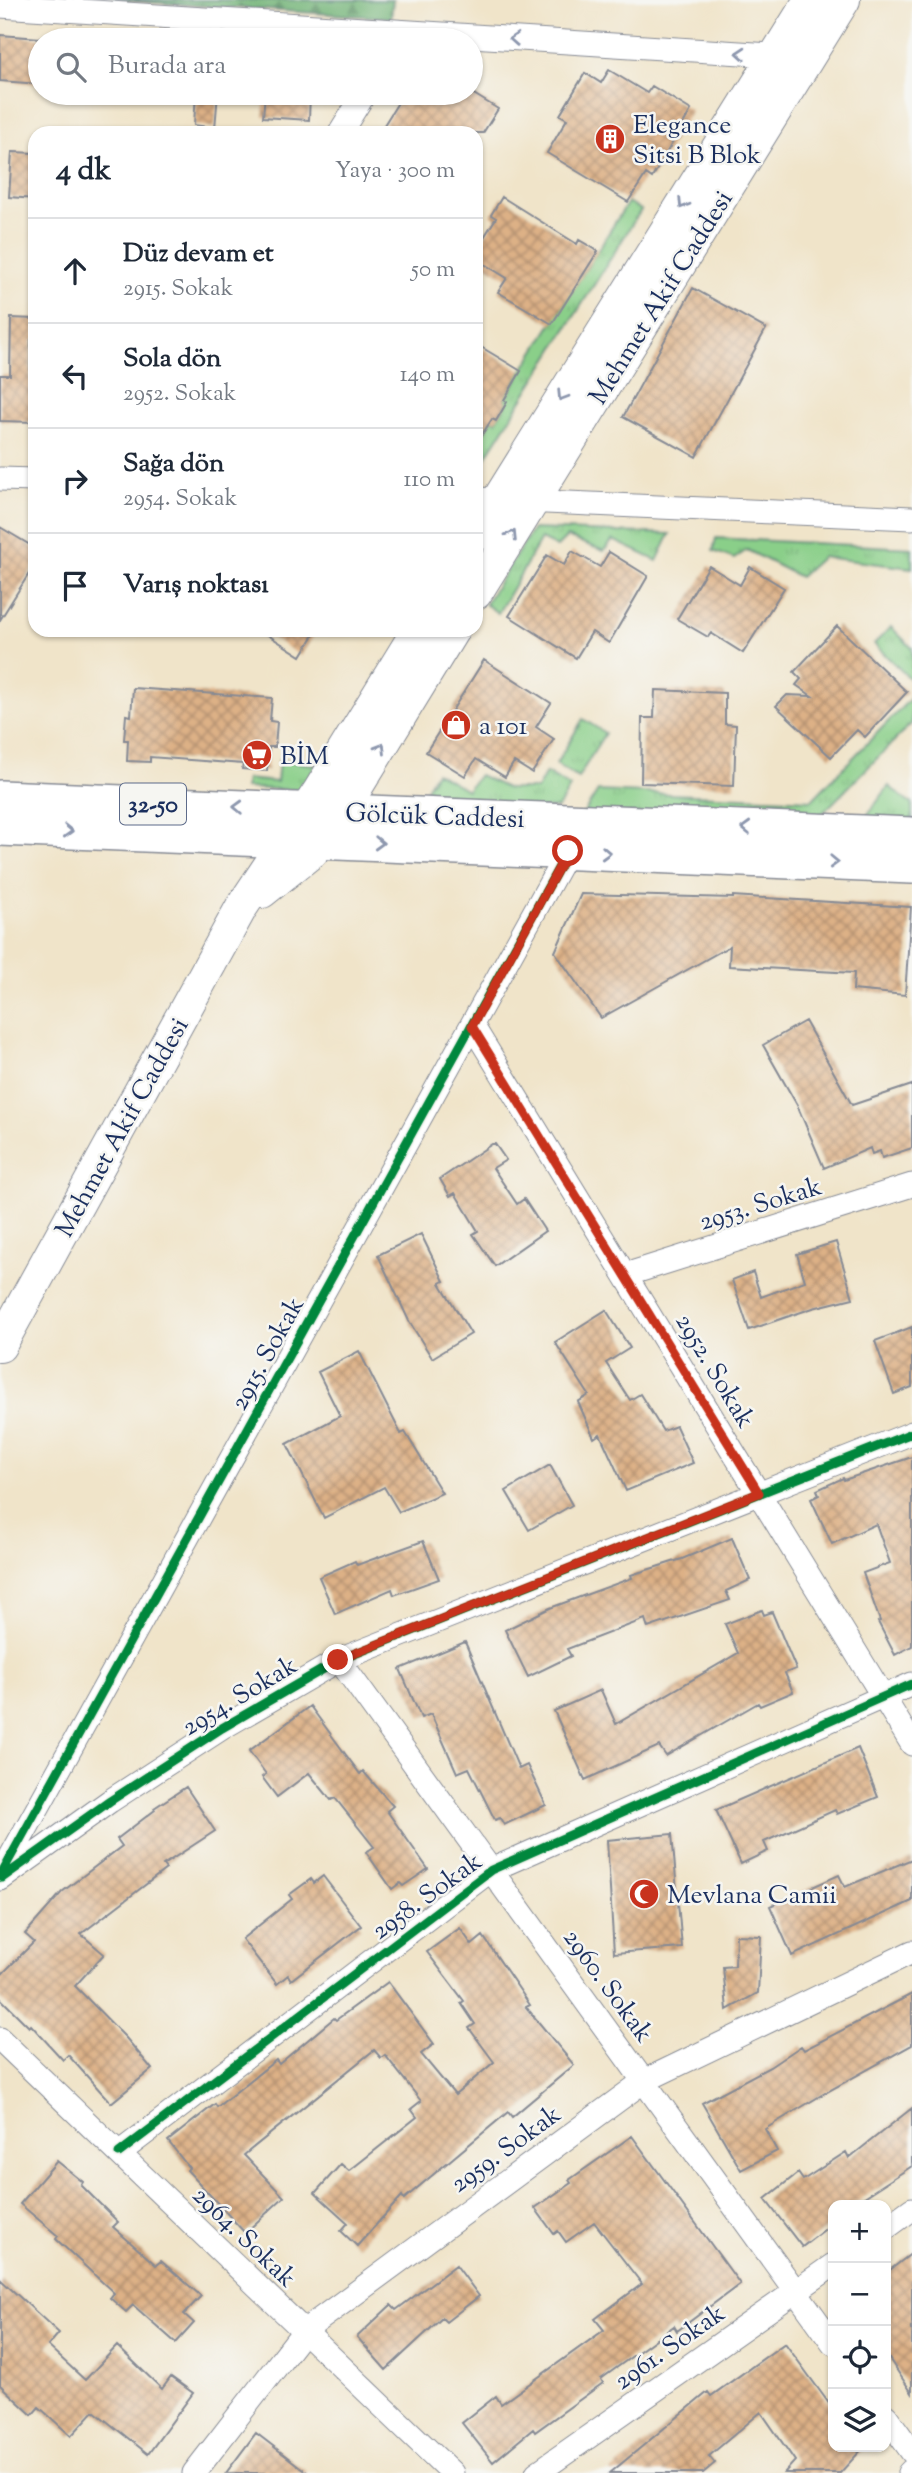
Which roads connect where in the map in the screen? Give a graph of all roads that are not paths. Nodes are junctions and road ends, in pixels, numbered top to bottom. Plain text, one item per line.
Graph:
1 (810, 0) edge
2 (844, 0) edge
3 (0, 6) edge
4 (294, 28) edge
5 (483, 40) edge
6 (776, 55) junction
7 (809, 57) junction
8 (358, 105) edge
9 (344, 126) edge
10 (0, 479) edge
11 (28, 480) edge
12 (487, 500) edge
13 (532, 502) junction
14 (911, 517) edge
15 (483, 582) edge
16 (414, 637) edge
17 (449, 637) edge
18 (0, 798) edge
19 (306, 810) junction
20 (342, 812) junction
21 (0, 828) edge
22 (912, 835) edge
23 (286, 839) junction
24 (322, 841) junction
25 (568, 851) junction
26 (912, 866) edge
27 (241, 908) junction
28 (472, 1026) junction
29 (912, 1185) edge
30 (625, 1275) junction
31 (0, 1346) edge
32 (912, 1433) edge
33 (759, 1493) junction
34 (338, 1660) junction
35 (912, 1684) edge
36 (883, 1696) junction
37 (912, 1744) edge
38 (491, 1870) junction
39 (0, 1878) edge
40 (912, 1952) edge
41 (0, 2039) edge
42 (644, 2081) junction
43 (119, 2153) junction
44 (912, 2209) edge
45 (891, 2224) edge
46 (828, 2269) edge
47 (796, 2291) junction
48 (304, 2331) junction
49 (828, 2336) edge
50 (891, 2423) edge
51 (912, 2452) edge
52 (194, 2473) edge
53 (452, 2473) edge
54 (537, 2473) edge

1 - 6 street, Mehmet Akif Caddesi
2 - 7 street, Mehmet Akif Caddesi
3 - 4 street
6 -> 5 street
6 - 7 street
6 -> 12 street, Mehmet Akif Caddesi
7 - 13 street, Mehmet Akif Caddesi
8 - 9 street
10 - 11 street
12 - 13 street
13 - 14 street
15 -> 13 street, Mehmet Akif Caddesi
16 - 19 street, Mehmet Akif Caddesi
20 -> 17 street, Mehmet Akif Caddesi
19 -> 18 main road, Gölcük Caddesi / 32-50
19 - 20 main road, Gölcük Caddesi / 32-50
19 - 23 street, Mehmet Akif Caddesi
22 -> 20 main road, Gölcük Caddesi / 32-50
20 - 24 street, Mehmet Akif Caddesi
21 -> 23 main road, Gölcük Caddesi / 32-50
23 - 24 main road, Gölcük Caddesi / 32-50
23 - 27 street, Mehmet Akif Caddesi
24 -> 25 main road, Gölcük Caddesi / 32-50
24 - 27 street, Mehmet Akif Caddesi
25 -> 26 main road, Gölcük Caddesi / 32-50
25 - 28 street, 2915. Sokak
27 - 31 street, Mehmet Akif Caddesi
28 - 30 street, 2952. Sokak
28 - 39 street, 2915. Sokak
29 - 30 street, 2953. Sokak
30 - 33 street, 2952. Sokak
32 - 33 street, 2954. Sokak
33 - 34 street, 2954. Sokak
33 - 36 street, 2952. Sokak
34 - 38 street, 2960. Sokak
34 - 39 street, 2954. Sokak
35 - 36 street, 2958. Sokak
36 - 37 street, 2952. Sokak
36 - 38 street, 2958. Sokak
38 - 42 street, 2960. Sokak
38 - 43 street, 2958. Sokak
40 - 42 street, 2959. Sokak
41 - 43 street, 2964. Sokak
42 - 47 street, 2960. Sokak
42 - 48 street, 2959. Sokak
43 - 48 street, 2964. Sokak
44 - 45 street
46 - 47 street, 2961. Sokak
47 - 49 street, 2960. Sokak
47 - 54 street, 2961. Sokak
48 - 52 street, 2959. Sokak
48 - 53 street, 2964. Sokak
50 - 51 street

